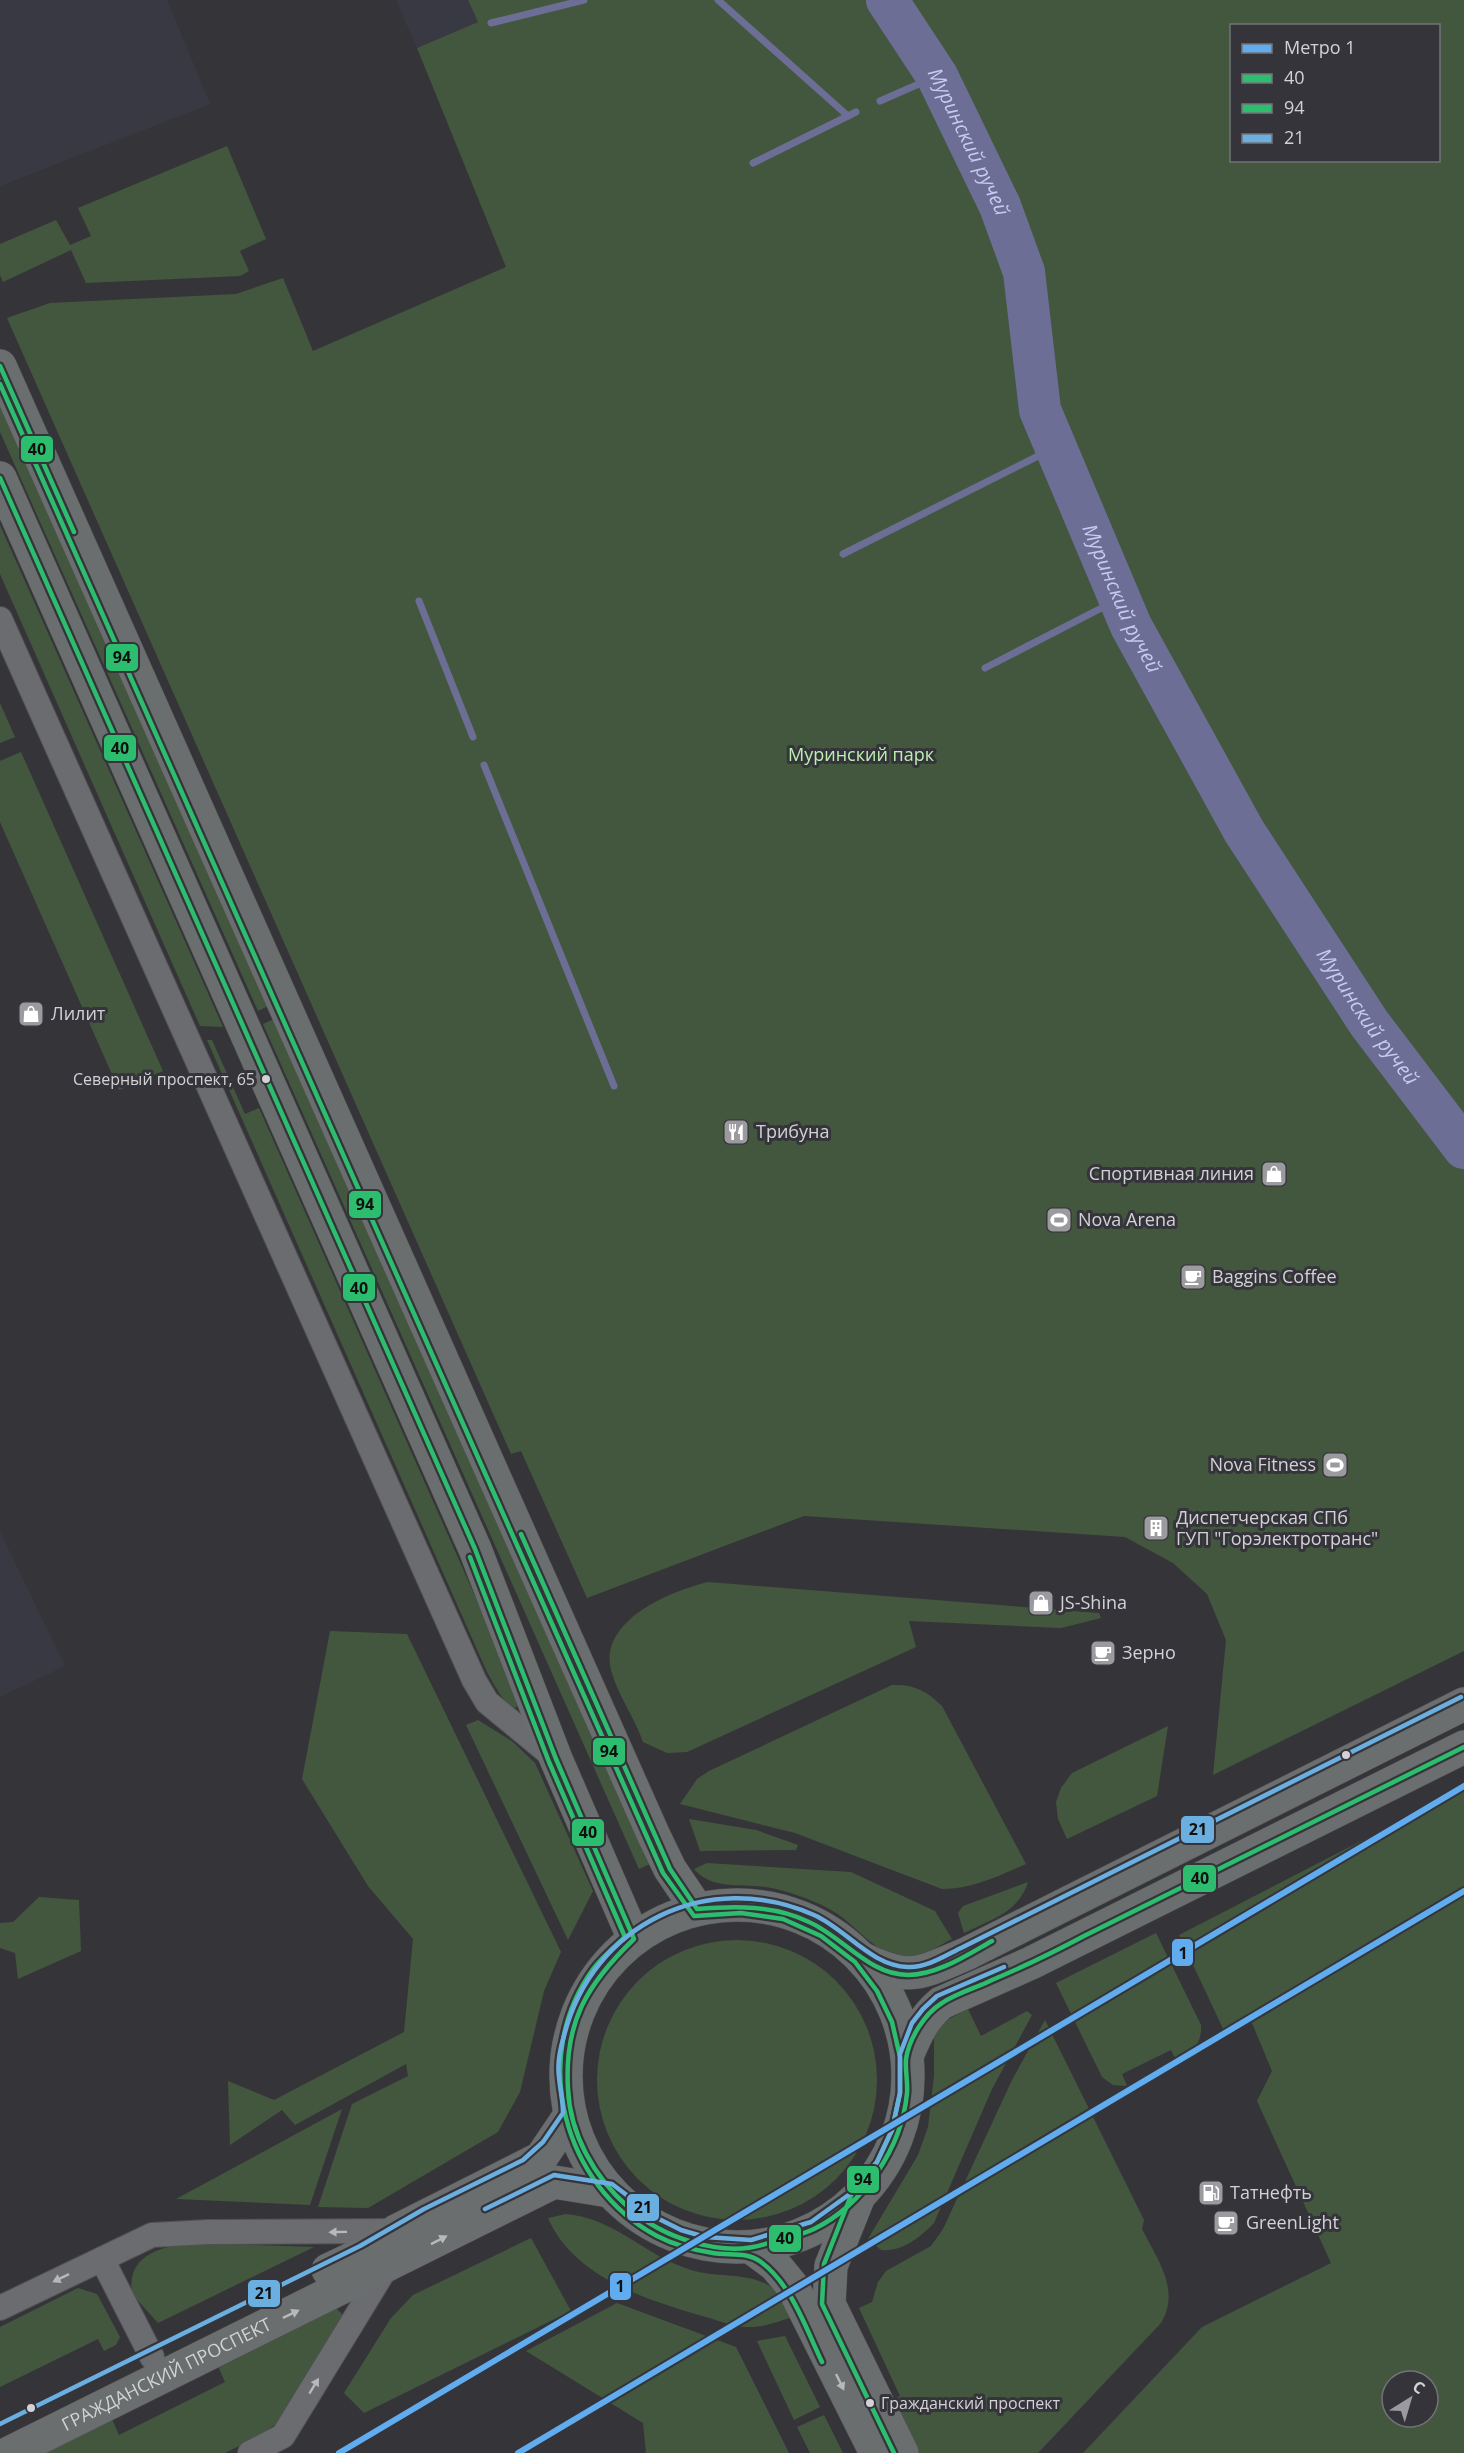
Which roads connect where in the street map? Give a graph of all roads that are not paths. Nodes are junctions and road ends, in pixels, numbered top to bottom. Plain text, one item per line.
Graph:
1 (0, 366) edge
2 (0, 478) edge
3 (0, 619) edge
4 (1464, 1704) edge
5 (1464, 1748) edge
6 (556, 1759) junction
7 (697, 1910) junction
8 (634, 1939) junction
9 (860, 1958) junction
10 (907, 2056) junction
11 (570, 2115) junction
12 (609, 2191) junction
13 (859, 2196) junction
14 (396, 2231) junction
15 (752, 2248) junction
16 (102, 2259) junction
17 (387, 2266) junction
18 (0, 2308) edge
19 (153, 2357) junction
20 (0, 2432) edge
21 (9, 2453) edge
22 (250, 2453) edge
23 (876, 2453) edge
24 (902, 2453) edge

1 - 7 main road
2 - 6 main road
3 - 6 street
4 - 9 main road
5 - 10 main road
6 - 8 main road
7 - 8 main road
7 - 9 main road
8 - 11 main road
9 - 10 main road
10 - 13 main road
11 - 12 main road
11 - 14 main road, ГРАЖДАНСКИЙ ПРОСПЕКТ
12 - 15 main road
17 -> 12 main road, ГРАЖДАНСКИЙ ПРОСПЕКТ
13 - 15 main road
13 - 24 main road
14 -> 16 street, ГРАЖДАНСКИЙ ПРОСПЕКТ
14 - 19 main road, ГРАЖДАНСКИЙ ПРОСПЕКТ
15 -> 23 main road
16 -> 18 street
16 - 19 street
21 -> 17 main road, ГРАЖДАНСКИЙ ПРОСПЕКТ
22 -> 17 street
19 - 20 main road, ГРАЖДАНСКИЙ ПРОСПЕКТ

